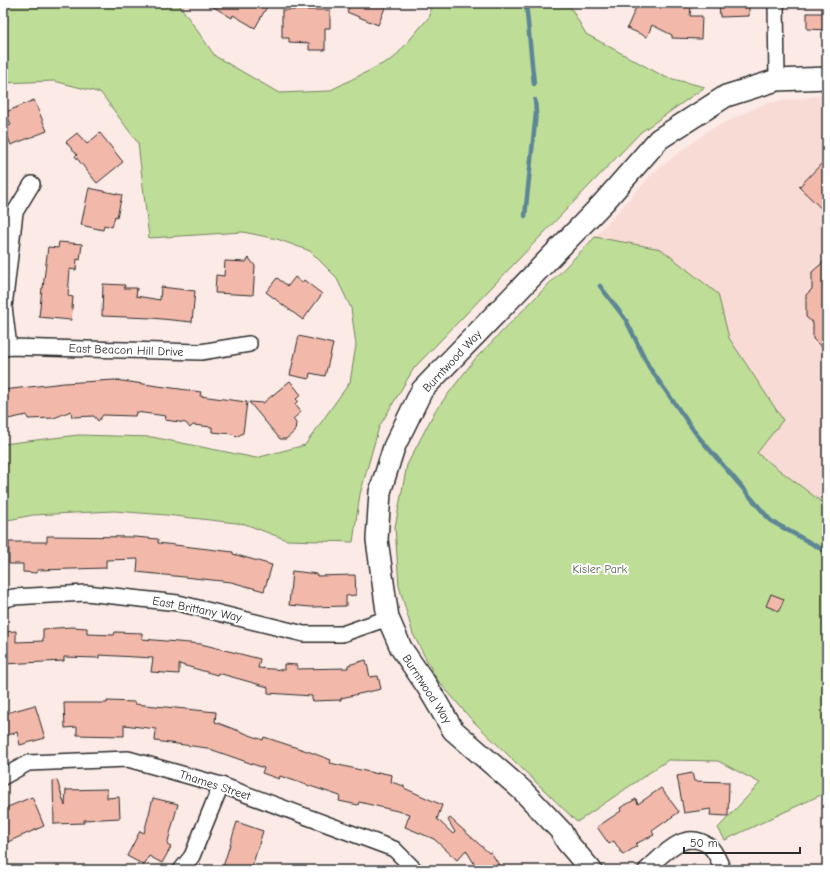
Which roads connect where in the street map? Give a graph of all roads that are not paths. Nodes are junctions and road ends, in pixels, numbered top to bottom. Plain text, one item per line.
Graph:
1 (776, 3) edge
2 (827, 78) edge
3 (778, 80) junction
4 (32, 184) dead end
5 (249, 344) dead end
6 (6, 348) edge
7 (3, 600) edge
8 (388, 618) junction
9 (3, 777) edge
10 (221, 785) junction
11 (181, 870) edge
12 (415, 870) edge
13 (591, 870) edge
14 (646, 870) edge
15 (723, 870) edge

1 - 3 street
2 - 3 street, Burntwood Way
3 - 8 street, Burntwood Way
4 - 6 street
5 - 6 street, East Beacon Hill Drive
7 - 8 street, East Brittany Way
8 - 13 street, Burntwood Way
9 - 10 street, Thames Street
10 - 11 street
10 - 12 street, Thames Street
14 - 15 street

